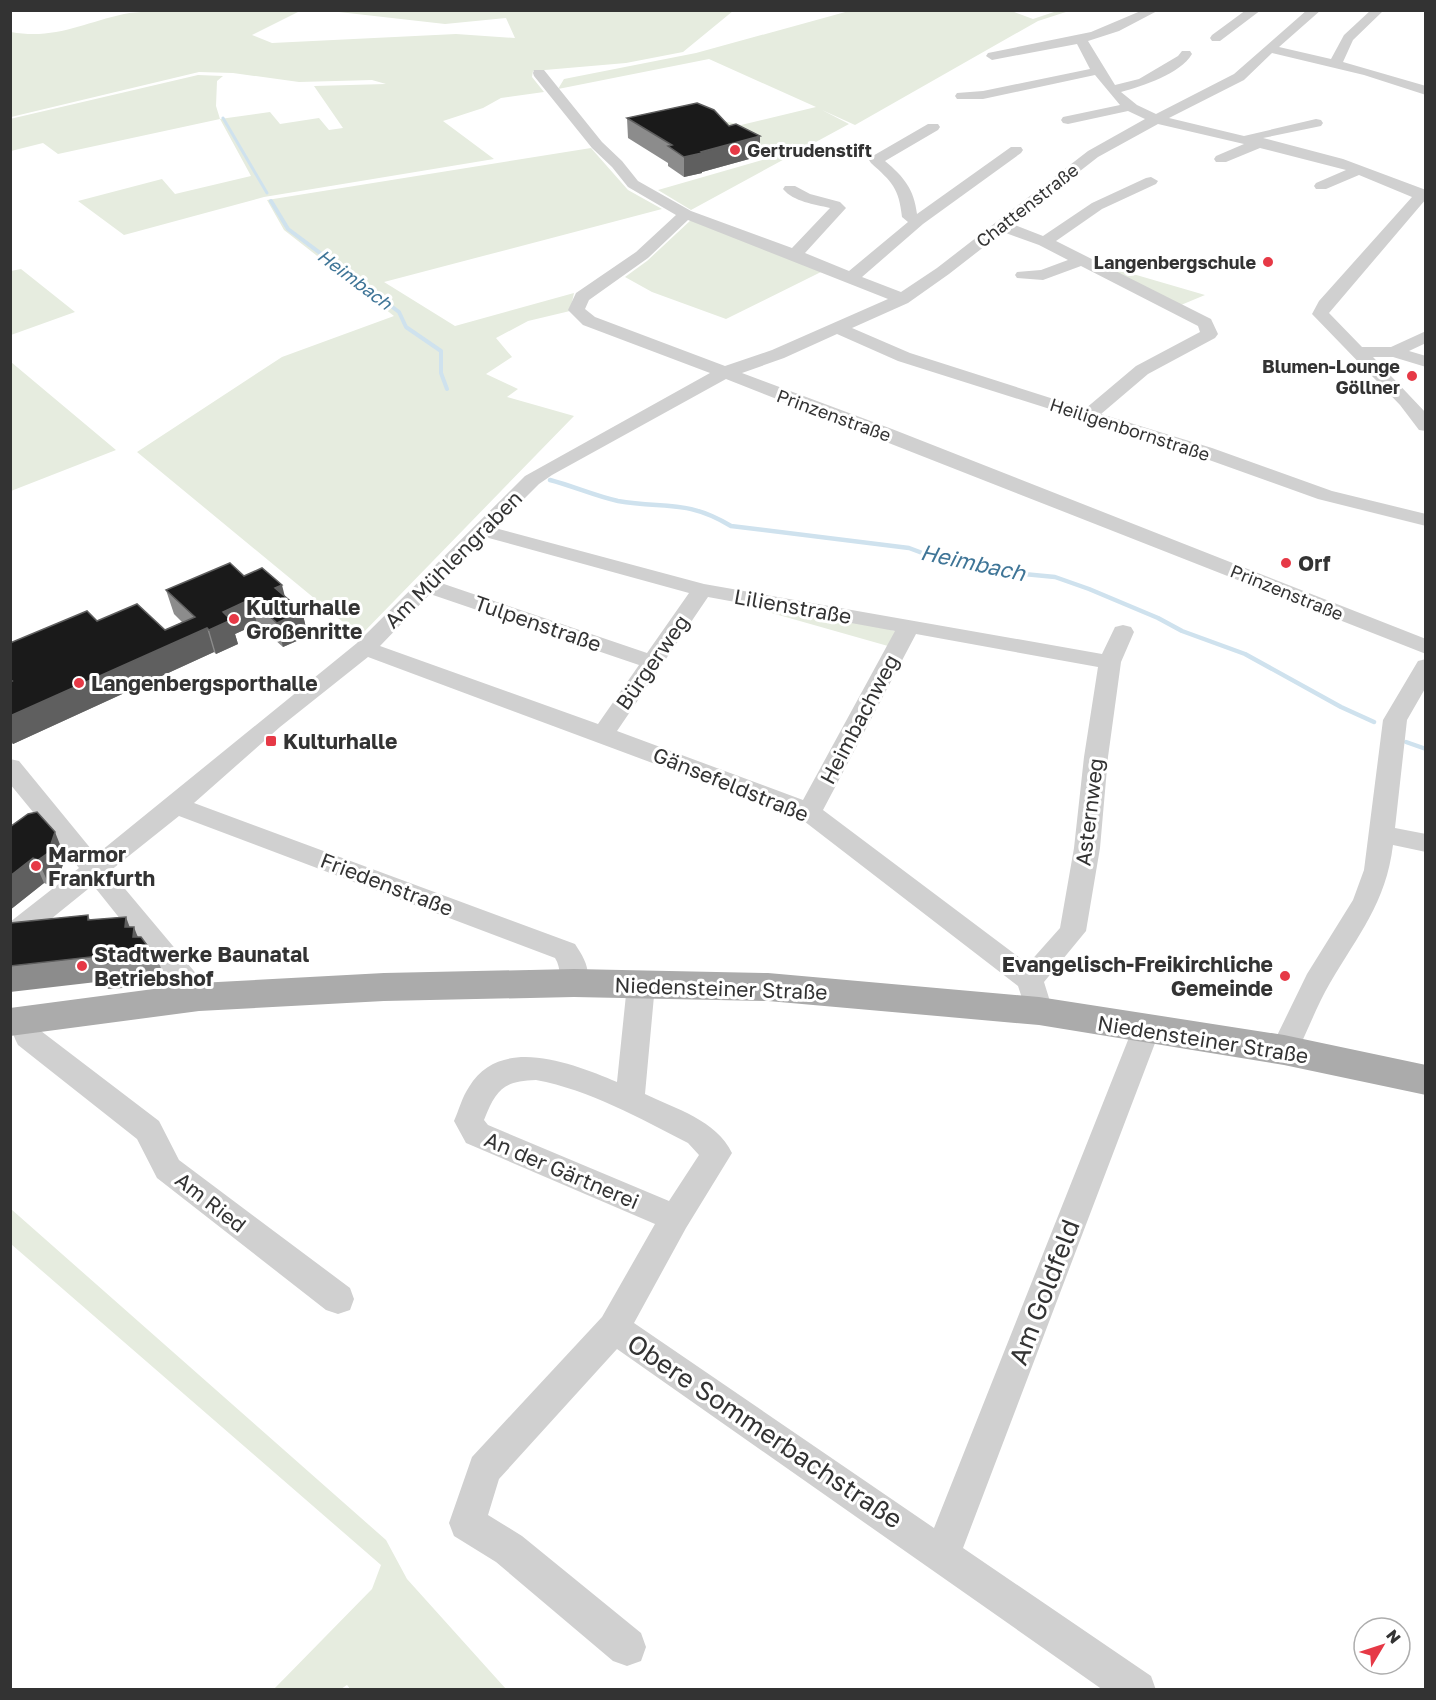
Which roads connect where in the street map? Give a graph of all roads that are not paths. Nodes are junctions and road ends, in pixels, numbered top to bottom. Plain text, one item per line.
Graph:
1 (1152, 10) edge
2 (1255, 10) edge
3 (1315, 10) edge
4 (1377, 11) edge
5 (1216, 38) dead end
6 (1081, 39) junction
7 (1270, 49) junction
8 (1186, 54) dead end
9 (992, 56) dead end
10 (1335, 64) junction
11 (1097, 71) junction
12 (539, 73) dead end
13 (1113, 90) junction
14 (1425, 91) edge
15 (962, 96) dead end
16 (1130, 106) junction
17 (1156, 119) junction
18 (1068, 120) dead end
19 (1316, 123) dead end
20 (933, 127) dead end
21 (1217, 132) junction
22 (1244, 138) junction
23 (1192, 142) dead end
24 (1261, 142) junction
25 (1016, 150) dead end
26 (1221, 159) dead end
27 (1359, 170) junction
28 (1151, 181) dead end
29 (1321, 186) dead end
30 (790, 189) dead end
31 (1423, 194) edge
32 (686, 214) junction
33 (918, 221) junction
34 (1000, 225) junction
35 (1045, 242) junction
36 (795, 255) junction
37 (1081, 261) junction
38 (1023, 275) dead end
39 (851, 278) junction
40 (902, 299) junction
41 (838, 328) junction
42 (1425, 336) edge
43 (1357, 352) junction
44 (1394, 352) junction
45 (1425, 362) edge
46 (723, 374) junction
47 (1089, 415) junction
48 (1425, 426) edge
49 (1425, 520) edge
50 (481, 530) junction
51 (425, 585) junction
52 (702, 590) junction
53 (909, 626) junction
54 (1123, 632) dead end
55 (1425, 647) edge
56 (365, 648) junction
57 (651, 662) junction
58 (1110, 662) junction
59 (1425, 666) edge
60 (603, 734) junction
61 (10, 767) edge
62 (176, 805) junction
63 (809, 812) junction
64 (1380, 834) junction
65 (1425, 843) edge
66 (93, 870) junction
67 (10, 937) edge
68 (574, 983) junction
69 (641, 985) junction
70 (1035, 996) junction
71 (199, 997) junction
72 (18, 1021) edge
73 (1146, 1030) junction
74 (1284, 1050) junction
75 (1425, 1080) edge
76 (630, 1100) junction
77 (675, 1218) junction
78 (338, 1299) dead end
79 (614, 1328) junction
80 (943, 1553) junction
81 (627, 1647) dead end
82 (1114, 1683) edge

1 - 6 street
2 - 5 street
3 - 7 street, Chattenstraße
4 - 10 street
6 - 9 street
6 - 11 street
7 - 10 street
7 - 17 street, Chattenstraße
8 - 13 street
10 - 14 street
11 - 13 street
11 - 15 street
12 - 32 street
13 - 16 street
16 - 17 street
16 - 18 street
17 - 21 street
17 - 34 street, Chattenstraße
19 - 22 street
20 - 33 street
21 - 22 street
21 - 23 street
22 - 24 street
24 - 26 street
24 - 27 street
25 - 33 street
27 - 29 street
27 - 31 street
28 - 35 street
30 - 36 street
31 - 43 street
32 - 36 street
32 - 46 street, Prinzenstraße
33 - 39 street
34 - 35 street
34 - 40 street, Chattenstraße
35 - 37 street
36 - 39 street
37 - 38 street
37 - 47 street
39 - 40 street
40 - 41 street, Chattenstraße
41 - 46 street, Chattenstraße
41 - 47 street, Heiligenbornstraße
42 - 44 street
43 - 44 street
43 - 48 street
44 - 45 street
46 - 50 street, Am Mühlengraben
46 - 55 street, Prinzenstraße
47 - 49 street, Heiligenbornstraße
50 - 51 street, Am Mühlengraben
50 - 52 street, Lilienstraße
51 - 56 street, Am Mühlengraben
51 - 57 street, Tulpenstraße
52 - 53 street, Lilienstraße
52 - 57 street, Bürgerweg
53 - 58 street, Lilienstraße
53 - 63 street, Heimbachweg
54 - 58 street, Asternweg
56 - 60 street, Gänsefeldstraße
56 - 62 street, Am Mühlengraben
57 - 60 street, Bürgerweg
58 - 70 street, Asternweg
59 - 64 street
60 - 63 street, Gänsefeldstraße
61 - 66 street
62 - 66 street, Am Mühlengraben
62 - 68 street, Friedenstraße
63 - 70 street, Gänsefeldstraße
64 - 65 street
64 - 74 street
66 - 67 street, Am Mühlengraben
66 - 71 street
68 - 69 main road, Niedensteiner Straße
68 - 71 main road, Niedensteiner Straße
69 - 70 main road, Niedensteiner Straße
69 - 76 street
70 - 73 main road, Niedensteiner Straße
71 - 72 main road, Niedensteiner Straße
72 - 78 street, Am Ried
73 - 74 main road, Niedensteiner Straße
73 - 80 street, Am Goldfeld
74 - 75 main road, Niedensteiner Straße
76 - 77 street, An der Gärtnerei
76 - 77 street, An der Gärtnerei
77 - 79 street, An der Gärtnerei
79 - 80 street, Obere Sommerbachstraße
79 - 81 street, Obere Sommerbachstraße
80 - 82 street, Obere Sommerbachstraße

